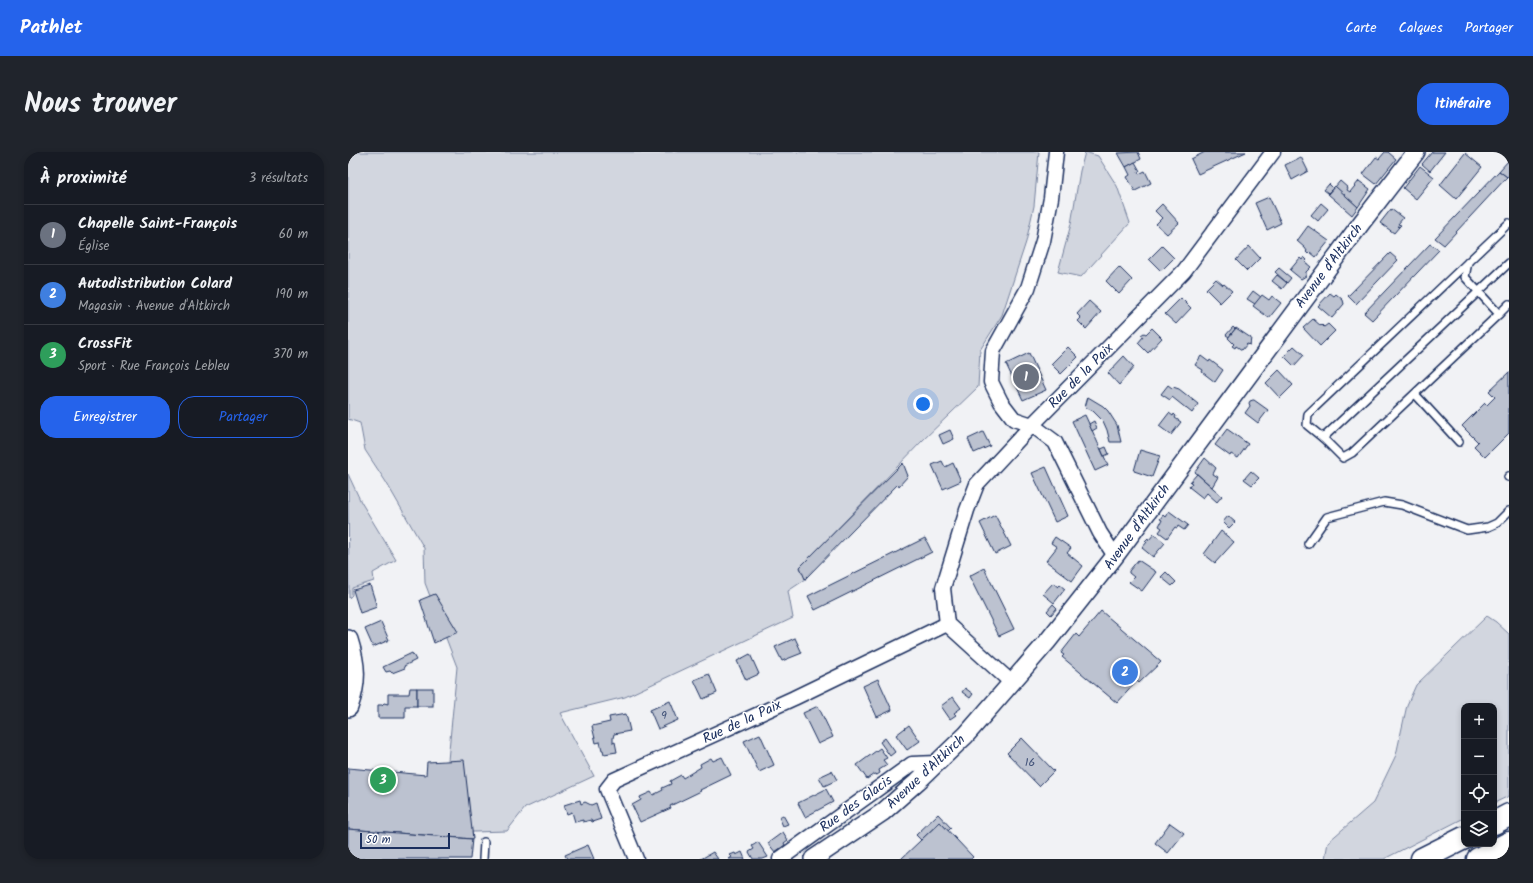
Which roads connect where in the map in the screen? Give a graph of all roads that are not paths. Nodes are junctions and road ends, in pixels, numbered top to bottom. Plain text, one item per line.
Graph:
1 (1056, 152) edge
2 (1273, 152) edge
3 (1416, 152) edge
4 (1509, 223) edge
5 (1468, 262) junction
6 (1509, 262) edge
7 (1478, 292) junction
8 (1509, 304) edge
9 (1499, 314) junction
10 (1415, 394) junction
11 (1032, 425) junction
12 (1323, 438) junction
13 (1459, 442) dead end
14 (1509, 511) edge
15 (1308, 544) dead end
16 (1116, 556) junction
17 (947, 624) junction
18 (348, 640) edge
19 (1012, 684) junction
20 (348, 707) edge
21 (937, 763) junction
22 (1509, 815) edge
23 (1497, 821) edge
24 (1461, 840) edge
25 (484, 842) dead end
26 (1509, 843) edge
27 (483, 859) edge
28 (636, 859) edge
29 (780, 859) edge
30 (813, 859) edge
31 (1422, 859) edge
32 (1478, 859) edge

1 - 11 street
2 - 11 street, Rue de la Paix
3 - 16 street, Avenue d'Altkirch
4 - 5 lane
5 - 7 lane
5 - 12 lane
6 - 7 lane
7 - 9 lane
7 - 12 lane
8 - 9 lane
9 - 10 lane
10 - 12 lane
10 - 13 lane
11 - 16 street
11 - 17 street, Rue de la Paix
14 - 15 lane
16 - 19 street, Avenue d'Altkirch
17 - 19 street
17 - 28 street, Rue de la Paix
18 - 20 main road
19 - 21 street, Avenue d'Altkirch
21 - 29 street, Rue des Glacis
21 - 30 street, Avenue d'Altkirch
22 - 23 highway
24 - 31 highway
25 - 27 lane
26 - 32 highway

